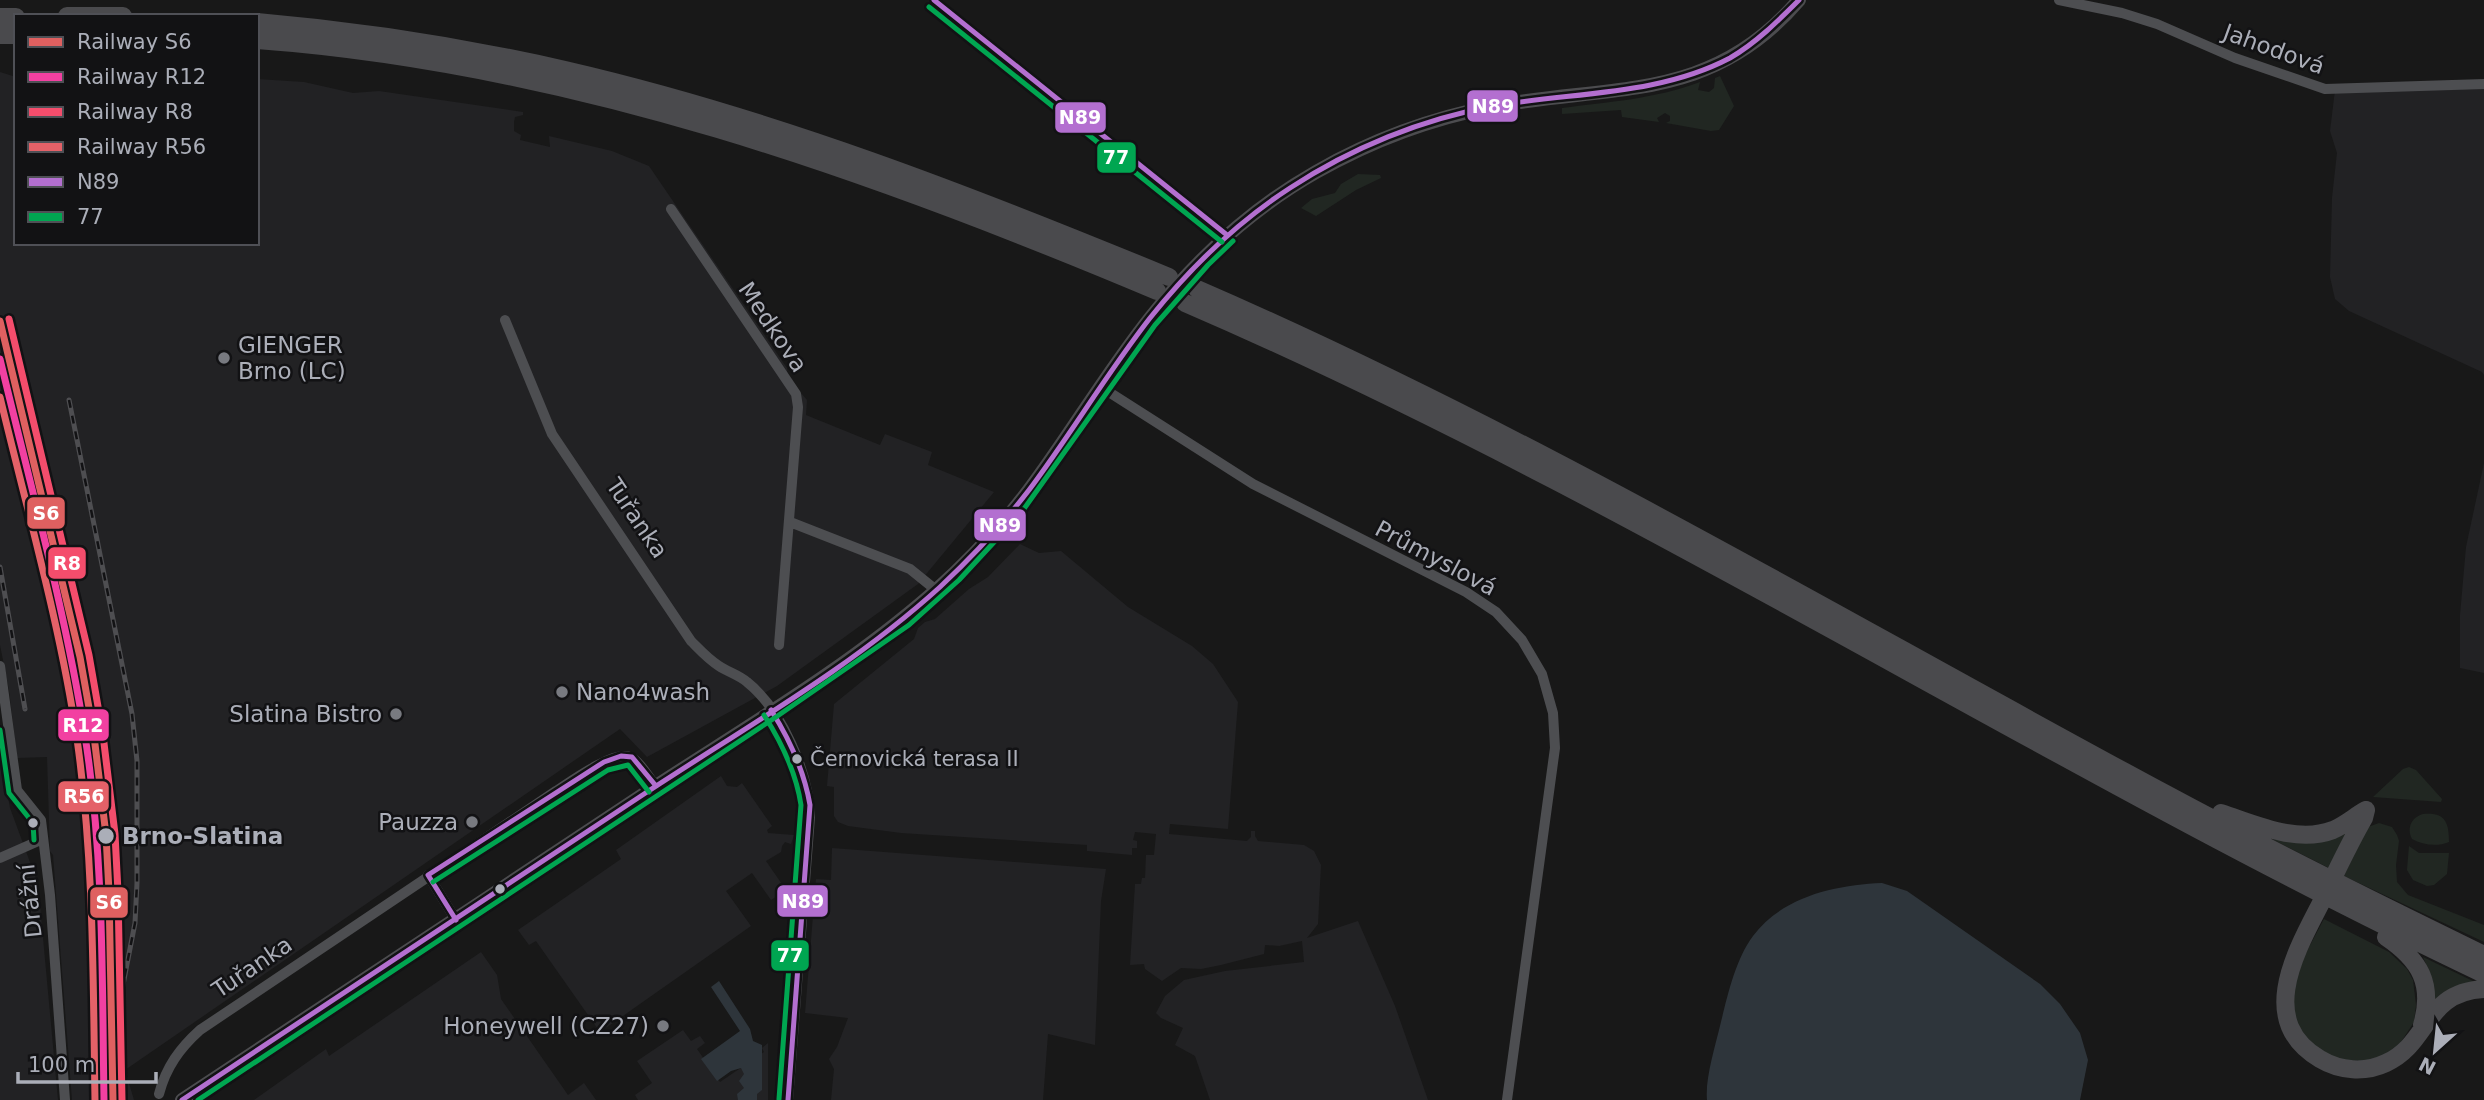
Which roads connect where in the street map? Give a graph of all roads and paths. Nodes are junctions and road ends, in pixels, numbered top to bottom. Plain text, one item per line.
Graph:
1 (1799, 0) edge
2 (2059, 0) edge
3 (259, 22) edge
4 (259, 40) edge
5 (2484, 84) edge
6 (671, 209) dead end
7 (1197, 289) dead end
8 (1185, 303) dead end
9 (505, 320) dead end
10 (1101, 387) junction
11 (789, 522) junction
12 (936, 590) junction
13 (779, 645) dead end
14 (0, 666) edge
15 (771, 710) junction
16 (2073, 743) junction
17 (656, 786) junction
18 (43, 839) junction
19 (0, 858) edge
20 (428, 875) junction
21 (2300, 884) junction
22 (456, 919) junction
23 (2484, 955) edge
24 (2484, 974) edge
25 (2484, 989) edge
26 (2421, 1028) junction
27 (159, 1094) dead end
28 (65, 1100) edge
29 (182, 1100) edge
30 (788, 1100) edge
31 (1507, 1100) edge

1 - 10 street
2 - 5 street, Jahodová
3 - 4 highway
6 - 11 street, Medkova
7 - 16 highway
8 - 21 highway
9 - 15 street, Tuřanka
10 - 12 street
10 - 31 street, Průmyslová
11 - 12 street
11 - 13 street, Medkova
12 - 15 street
14 - 18 street, Drážní
15 - 17 street
15 - 30 street, Tuřanka
16 - 23 highway
16 - 26 highway
17 - 20 street, Tuřanka
17 - 22 street
18 - 19 street
18 - 28 street, Drážní
20 - 22 street
20 - 27 street, Tuřanka
21 - 24 highway
21 - 26 highway
22 - 29 street
25 - 26 highway

